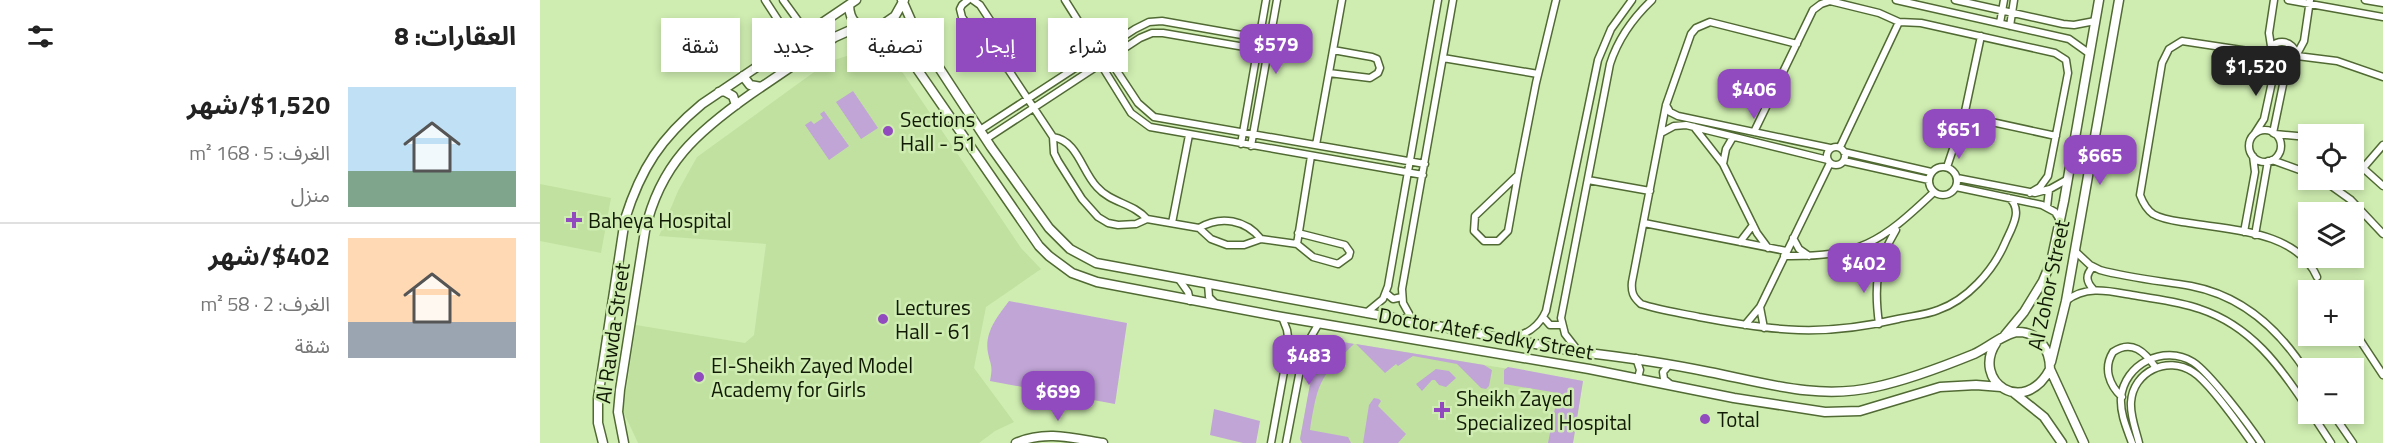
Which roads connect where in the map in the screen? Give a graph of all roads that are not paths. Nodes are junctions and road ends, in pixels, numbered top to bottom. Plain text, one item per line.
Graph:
1 (765, 0) edge
2 (783, 0) edge
3 (968, 0) edge
4 (974, 0) edge
5 (1065, 0) edge
6 (1266, 0) edge
7 (1277, 0) edge
8 (1342, 0) edge
9 (1438, 0) edge
10 (1453, 0) edge
11 (1556, 0) edge
12 (1632, 0) edge
13 (1652, 0) edge
14 (1896, 0) edge
15 (1955, 0) edge
16 (2004, 0) edge
17 (2014, 0) edge
18 (2099, 0) edge
19 (2119, 0) edge
20 (2274, 0) edge
21 (2288, 0) edge
22 (2366, 0) edge
23 (903, 1) edge
24 (853, 2) edge
25 (2310, 2) edge
26 (2383, 3) edge
27 (2002, 10) junction
28 (2012, 13) junction
29 (2383, 17) edge
30 (777, 18) edge
31 (796, 18) edge
32 (829, 18) edge
33 (851, 18) edge
34 (891, 18) edge
35 (910, 18) edge
36 (963, 18) edge
37 (989, 18) edge
38 (1076, 18) edge
39 (2096, 21) junction
40 (1899, 22) junction
41 (2000, 23) junction
42 (2010, 26) junction
43 (847, 32) edge
44 (1128, 34) edge
45 (1981, 36) junction
46 (1259, 38) junction
47 (1270, 40) junction
48 (1797, 44) junction
49 (2271, 46) junction
50 (1128, 47) edge
51 (1257, 49) junction
52 (1333, 50) junction
53 (1268, 51) junction
54 (2090, 54) junction
55 (2268, 54) junction
56 (2297, 55) junction
57 (1443, 58) junction
58 (2275, 68) junction
59 (752, 70) edge
60 (2286, 70) junction
61 (919, 72) edge
62 (942, 72) edge
63 (1010, 72) edge
64 (1069, 72) edge
65 (1089, 72) edge
66 (1106, 72) edge
67 (1118, 72) edge
68 (1329, 73) junction
69 (1538, 74) junction
70 (743, 76) junction
71 (2383, 77) edge
72 (762, 87) junction
73 (719, 92) junction
74 (1028, 99) junction
75 (736, 105) junction
76 (1666, 105) junction
77 (1034, 108) junction
78 (1964, 116) junction
79 (1687, 122) junction
80 (1694, 127) junction
81 (980, 130) junction
82 (1754, 132) junction
83 (1243, 133) junction
84 (2274, 133) junction
85 (1662, 134) junction
86 (2254, 134) junction
87 (1189, 135) junction
88 (1253, 135) junction
89 (1053, 136) junction
90 (2056, 136) junction
91 (2298, 136) edge
92 (1733, 137) junction
93 (987, 139) junction
94 (2074, 142) junction
95 (1241, 144) junction
96 (2094, 144) junction
97 (1316, 145) junction
98 (2383, 145) edge
99 (1251, 146) junction
100 (1830, 148) junction
101 (1842, 149) junction
102 (2251, 153) junction
103 (1311, 156) junction
104 (2270, 160) junction
105 (1410, 161) junction
106 (1829, 161) junction
107 (1844, 161) junction
108 (1425, 164) junction
109 (1723, 164) junction
110 (1947, 167) junction
111 (2364, 167) joint
112 (2298, 170) edge
113 (1408, 172) junction
114 (1931, 172) junction
115 (1423, 175) junction
116 (1518, 175) junction
117 (1957, 178) junction
118 (2068, 178) junction
119 (1588, 180) junction
120 (1929, 180) junction
121 (2383, 186) edge
122 (1956, 187) junction
123 (2015, 190) junction
124 (2049, 190) junction
125 (2337, 190) edge
126 (1650, 191) junction
127 (1934, 192) junction
128 (2030, 193) junction
129 (2011, 198) junction
130 (2047, 207) junction
131 (1147, 219) junction
132 (2060, 220) junction
133 (1172, 223) junction
134 (1644, 223) junction
135 (1753, 225) junction
136 (1898, 226) junction
137 (1199, 228) junction
138 (2244, 232) junction
139 (1298, 233) junction
140 (2383, 234) edge
141 (2254, 235) junction
142 (1793, 238) junction
143 (1261, 239) junction
144 (1740, 242) junction
145 (1297, 244) junction
146 (1861, 247) junction
147 (1768, 248) junction
148 (2075, 250) junction
149 (1785, 254) junction
150 (1810, 257) junction
151 (1880, 267) junction
152 (2093, 267) junction
153 (2317, 277) dead end
154 (1178, 278) junction
155 (1208, 284) junction
156 (2094, 290) junction
157 (1386, 293) junction
158 (1402, 297) junction
159 (1190, 301) junction
160 (2066, 301) junction
161 (1218, 306) junction
162 (1760, 307) junction
163 (1365, 313) junction
164 (1282, 317) junction
165 (1544, 317) junction
166 (1413, 321) junction
167 (1319, 323) junction
168 (1879, 324) junction
169 (1562, 325) junction
170 (1745, 325) junction
171 (1764, 328) junction
172 (2003, 336) junction
173 (1510, 339) junction
174 (1996, 343) junction
175 (2364, 346) edge
176 (1579, 352) junction
177 (1636, 358) junction
178 (2150, 359) junction
179 (2298, 360) edge
180 (1669, 365) junction
181 (2050, 367) junction
182 (2156, 368) junction
183 (2383, 375) edge
184 (1638, 378) junction
185 (1669, 383) junction
186 (2001, 387) junction
187 (2013, 393) junction
188 (2298, 393) edge
189 (2121, 397) junction
190 (2224, 401) junction
191 (2131, 404) junction
192 (2319, 424) edge
193 (2340, 424) edge
194 (603, 443) edge
195 (624, 443) edge
196 (1016, 443) edge
197 (1103, 443) edge
198 (1271, 443) edge
199 (1286, 443) edge
200 (2062, 443) edge
201 (2084, 443) edge
202 (2132, 443) edge
203 (2139, 443) edge
204 (2252, 443) edge
205 (2261, 443) edge
206 (2331, 443) edge
207 (2353, 443) edge

1 - 30 street
2 - 31 street
3 - 36 street
4 - 37 street
5 - 38 street
6 - 46 street
7 - 47 street
8 - 52 street
9 - 105 street
10 - 57 street
11 - 69 street
12 - 165 street
13 - 119 street
14 - 41 street
15 - 27 street
16 - 27 street
17 - 28 street
18 - 39 street, Al Zohor Street
19 - 96 street, Al Zohor Street
20 - 49 street
21 - 25 street
22 - 26 street
23 - 34 street, Al Rawda Street
23 - 35 street, Doctor Atef Sedky Street
24 - 32 street, Al Rawda Street
24 - 33 street
25 - 29 street
25 - 56 street
27 - 28 street
27 - 41 street
28 - 39 street
28 - 42 street
39 - 54 street, Al Zohor Street
40 - 45 street
40 - 48 street
40 - 101 street
41 - 42 street
42 - 54 street
43 - 72 street, Al Rawda Street
44 - 46 street
45 - 78 street
45 - 90 street
46 - 47 street
46 - 51 street
47 - 53 street
48 - 76 street
48 - 82 street
49 - 55 street
49 - 56 street
50 - 51 street
51 - 53 street
51 - 83 street
52 - 68 street
52 - 68 street
53 - 88 street
54 - 94 street, Al Zohor Street
55 - 58 street
55 - 138 street
56 - 60 street
56 - 71 street
57 - 69 street
57 - 108 street
58 - 60 street
58 - 86 street
59 - 70 street, Al Rawda Street
60 - 84 street
61 - 159 street, Doctor Atef Sedky Street
62 - 81 street, Doctor Atef Sedky Street
63 - 74 street
64 - 74 street
65 - 77 street
66 - 87 street
67 - 83 street
68 - 97 street
69 - 116 street
70 - 72 street
70 - 73 street, Al Rawda Street
72 - 75 street, Al Rawda Street
73 - 75 street
73 - 194 street, Al Rawda Street
74 - 77 street
74 - 81 street
75 - 195 street, Al Rawda Street
76 - 79 street
76 - 85 street
77 - 89 street
77 - 93 street
78 - 90 street
78 - 110 street
79 - 80 street
79 - 82 street
79 - 85 street
80 - 92 street
80 - 109 street
81 - 93 street, Doctor Atef Sedky Street
82 - 100 street
83 - 88 street
83 - 95 street
84 - 86 street
84 - 91 street
84 - 104 street
85 - 126 street
86 - 102 street
87 - 95 street
87 - 133 street
88 - 97 street
88 - 99 street
89 - 131 street
89 - 131 street
90 - 128 street
92 - 106 street
92 - 109 street
93 - 154 street, Doctor Atef Sedky Street
94 - 96 street
94 - 118 street, Al Zohor Street
95 - 99 street
96 - 148 street, Al Zohor Street
97 - 105 street
98 - 111 street
99 - 103 street
100 - 101 street
100 - 106 street
101 - 107 street
101 - 114 street
102 - 104 street
102 - 138 street
103 - 113 street
103 - 139 street
104 - 112 street
104 - 141 street
105 - 108 street
105 - 113 street
106 - 107 street
106 - 142 street
107 - 120 street
108 - 115 street
109 - 135 street
110 - 114 street
110 - 117 street
111 - 121 street
113 - 115 street
113 - 157 street
114 - 120 street
115 - 158 street
116 - 116 street
117 - 122 street
117 - 123 street
118 - 124 street
118 - 132 street, Al Zohor Street
119 - 126 street
119 - 169 street
120 - 127 street
122 - 127 street
122 - 129 street
123 - 128 street
123 - 129 street
124 - 128 street
124 - 130 street
125 - 140 street
126 - 134 street
127 - 136 street
129 - 130 street
129 - 168 street
130 - 132 street
131 - 133 street
132 - 172 street, Al Zohor Street
133 - 137 street
134 - 144 street
134 - 170 street
135 - 144 street
135 - 147 street
136 - 146 street
136 - 151 street
137 - 143 street
137 - 143 street
138 - 141 street
139 - 145 street
139 - 145 street
141 - 153 street
142 - 149 street
142 - 150 street
143 - 145 street
144 - 147 street
146 - 150 street
146 - 151 street
147 - 149 street
148 - 152 street
148 - 160 street, Al Zohor Street
149 - 150 street
149 - 162 street
151 - 168 street
152 - 156 street
152 - 179 street
154 - 155 street, Doctor Atef Sedky Street
154 - 159 street
155 - 161 street
155 - 163 street, Doctor Atef Sedky Street
156 - 160 street
156 - 188 street
157 - 158 street
157 - 163 street
158 - 166 street
159 - 161 street, Doctor Atef Sedky Street
160 - 181 street, Al Zohor Street
161 - 164 street, Doctor Atef Sedky Street
162 - 170 street
162 - 171 street
163 - 166 street, Doctor Atef Sedky Street
164 - 167 street, Doctor Atef Sedky Street
164 - 198 street
165 - 169 street
165 - 173 street
166 - 173 street, Doctor Atef Sedky Street
167 - 184 street, Doctor Atef Sedky Street
167 - 199 street
168 - 171 street
169 - 176 street
170 - 171 street
172 - 174 street
172 - 181 street
173 - 176 street, Doctor Atef Sedky Street
174 - 180 street, Doctor Atef Sedky Street
174 - 186 street
175 - 183 street
176 - 177 street, Doctor Atef Sedky Street
177 - 180 street, Doctor Atef Sedky Street
177 - 184 street
178 - 182 street
178 - 189 street
178 - 189 street
178 - 190 street
180 - 185 street
181 - 187 street
181 - 201 street
182 - 190 street
182 - 191 street
184 - 185 street, Doctor Atef Sedky Street
185 - 186 street, Doctor Atef Sedky Street
186 - 187 street
187 - 200 street
189 - 191 street
189 - 202 street
190 - 204 street
190 - 205 street
191 - 203 street
192 - 206 street
193 - 207 street
196 - 197 street

